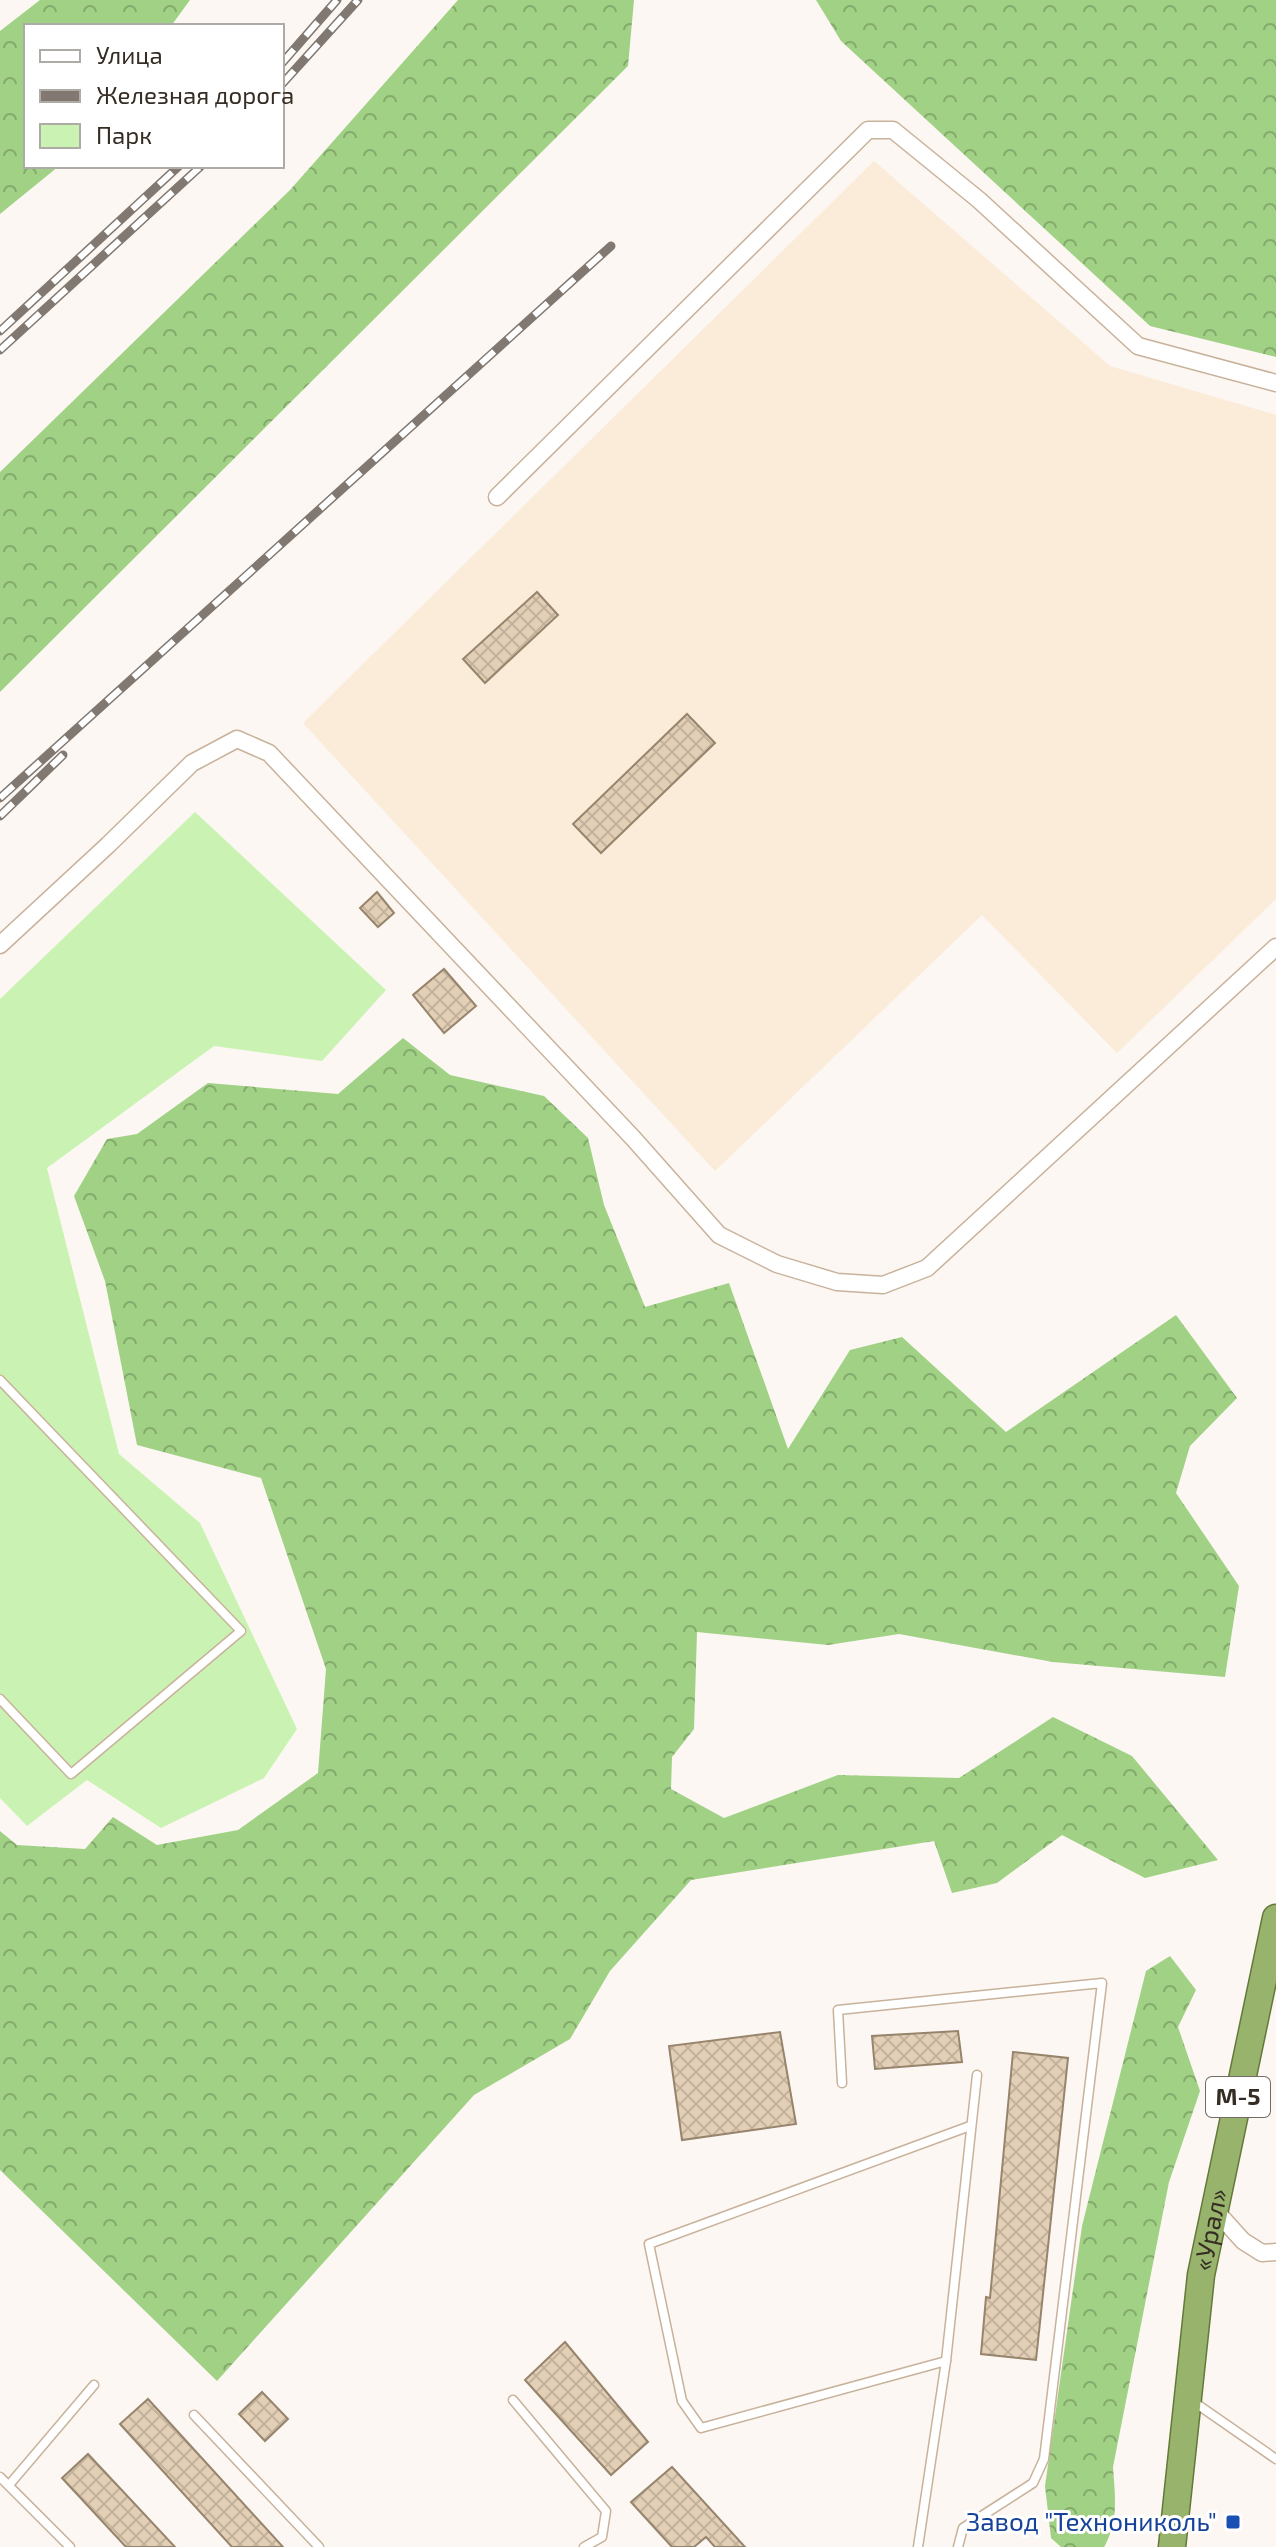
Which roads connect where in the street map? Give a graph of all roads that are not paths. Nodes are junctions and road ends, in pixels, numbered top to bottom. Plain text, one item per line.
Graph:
1 (1276, 383) edge
2 (497, 497) dead end
3 (0, 945) edge
4 (1276, 947) edge
5 (0, 1380) edge
6 (0, 1699) edge
7 (1276, 1918) edge
8 (977, 2075) dead end
9 (842, 2083) dead end
10 (970, 2126) junction
11 (1215, 2210) junction
12 (1276, 2252) edge
13 (946, 2361) junction
14 (94, 2385) dead end
15 (1188, 2398) junction
16 (513, 2400) dead end
17 (194, 2415) dead end
18 (1276, 2459) edge
19 (0, 2477) edge
20 (9, 2485) junction
21 (70, 2547) edge
22 (319, 2547) edge
23 (584, 2547) edge
24 (918, 2547) edge
25 (958, 2547) edge
26 (1172, 2547) edge

1 - 2 street
3 - 4 street
5 - 6 lane
7 - 11 highway, «Урал» / М-5
8 - 10 lane
9 - 25 lane
10 - 13 lane
10 - 13 lane
11 - 12 street
11 - 15 highway, «Урал» / М-5
13 - 24 lane
14 - 20 lane
15 - 18 lane
15 - 26 highway, «Урал» / М-5
16 - 23 lane
17 - 22 lane
19 - 20 lane
20 - 21 lane

